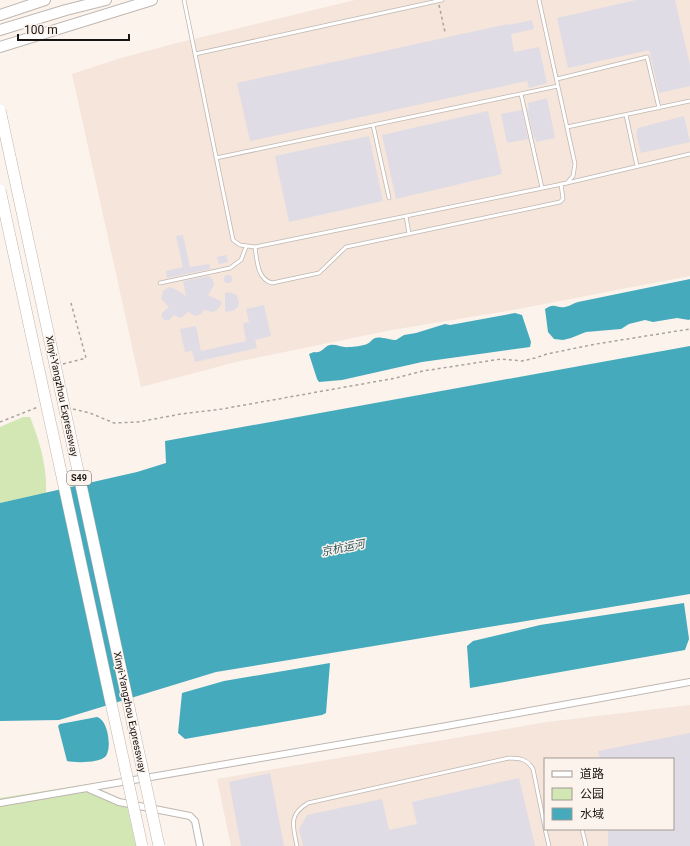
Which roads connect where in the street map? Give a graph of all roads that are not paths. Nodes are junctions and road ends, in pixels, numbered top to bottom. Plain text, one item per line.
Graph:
1 (45, 0) edge
2 (106, 0) edge
3 (152, 0) edge
4 (184, 0) edge
5 (440, 0) edge
6 (539, 0) edge
7 (0, 15) edge
8 (0, 30) edge
9 (0, 47) edge
10 (195, 54) junction
11 (557, 79) junction
12 (558, 86) junction
13 (521, 94) junction
14 (690, 101) edge
15 (659, 108) junction
16 (0, 110) edge
17 (626, 115) junction
18 (373, 125) junction
19 (567, 127) junction
20 (690, 154) edge
21 (216, 158) junction
22 (637, 166) junction
23 (567, 183) junction
24 (561, 184) junction
25 (542, 188) junction
26 (0, 190) edge
27 (389, 198) dead end
28 (406, 216) junction
29 (409, 234) junction
30 (246, 247) junction
31 (255, 247) junction
32 (160, 283) dead end
33 (690, 682) edge
34 (88, 789) junction
35 (0, 803) edge
36 (544, 823) edge
37 (545, 830) edge
38 (582, 830) edge
39 (142, 846) edge
40 (159, 846) edge
41 (200, 846) edge
42 (297, 846) edge
43 (549, 846) edge
44 (586, 846) edge

1 - 7 main road
2 - 8 main road
3 - 9 main road
4 - 10 lane
5 - 10 lane
6 - 11 lane
10 - 21 lane
11 - 12 lane
11 - 15 lane
12 - 13 lane
12 - 19 lane
13 - 18 lane
13 - 25 lane
14 - 15 lane
15 - 17 lane
16 - 40 highway, Xinyi-Yangzhou Expressway / S49, bridge
17 - 19 lane
17 - 22 lane
18 - 21 lane
18 - 27 lane
19 - 23 lane
20 - 22 lane
21 - 30 lane
22 - 23 lane
23 - 24 lane
24 - 25 lane
24 - 29 lane
25 - 28 lane
26 - 39 highway, Xinyi-Yangzhou Expressway / S49, bridge
28 - 29 lane
28 - 31 lane
29 - 31 lane
30 - 31 lane
30 - 32 lane
33 - 34 street
34 - 35 street
34 - 41 street
36 - 42 lane
37 - 43 lane
38 - 44 lane

